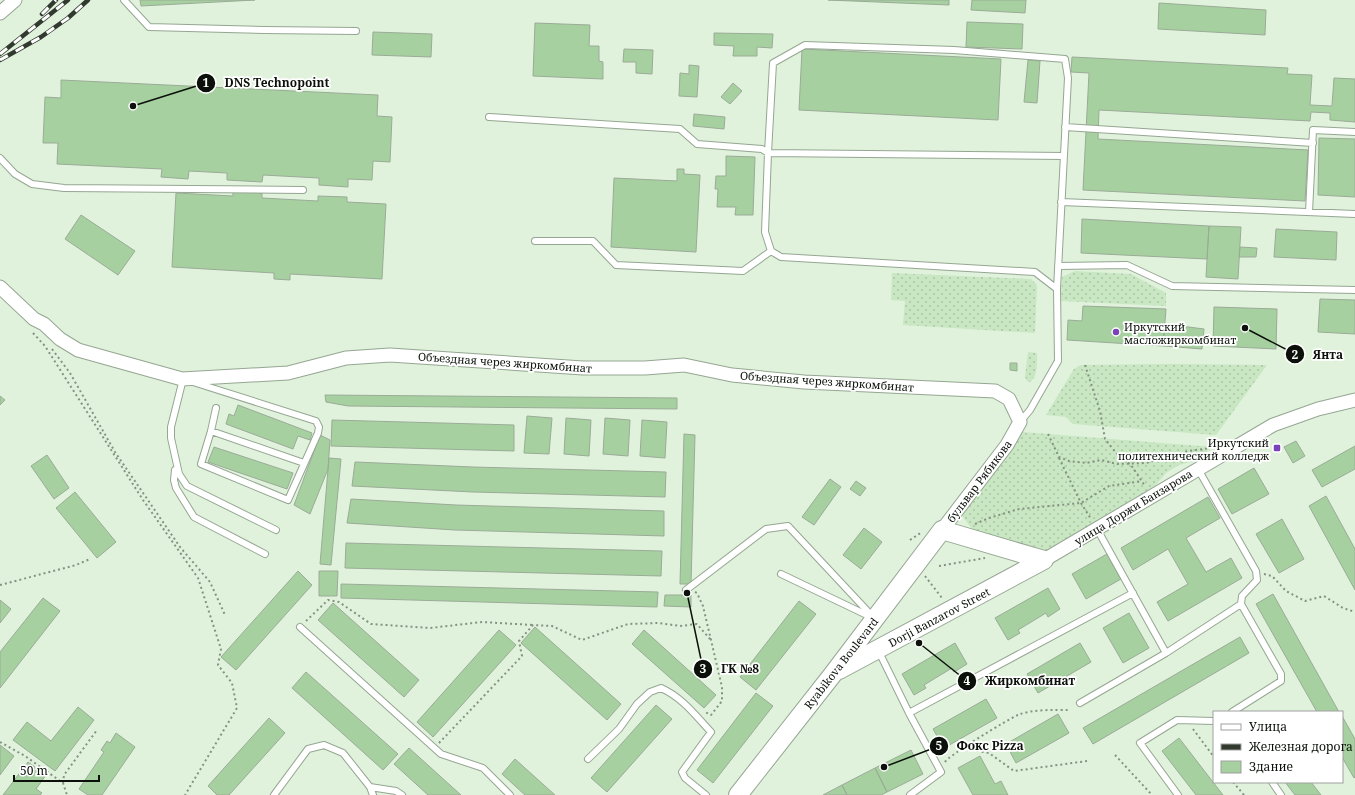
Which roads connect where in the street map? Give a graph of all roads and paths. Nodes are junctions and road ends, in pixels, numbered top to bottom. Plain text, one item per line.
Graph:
1 (15, 0) edge
2 (124, 0) edge
3 (0, 13) edge
4 (356, 31) dead end
5 (489, 117) dead end
6 (1065, 127) junction
7 (1355, 132) edge
8 (1313, 143) junction
9 (768, 153) junction
10 (1064, 156) junction
11 (0, 158) edge
12 (303, 190) dead end
13 (1061, 202) junction
14 (1309, 212) junction
15 (1355, 214) edge
16 (535, 241) dead end
17 (771, 251) junction
18 (1058, 266) junction
19 (0, 287) edge
20 (1057, 289) junction
21 (1355, 290) edge
22 (30, 328) dead end
23 (48, 344) dead end
24 (1085, 365) dead end
25 (182, 379) junction
26 (1355, 400) edge
27 (216, 408) dead end
28 (1020, 422) junction
29 (211, 431) junction
30 (1048, 434) dead end
31 (1213, 448) dead end
32 (1059, 457) junction
33 (176, 462) junction
34 (304, 463) junction
35 (1129, 463) junction
36 (1198, 469) junction
37 (1142, 481) junction
38 (1149, 491) dead end
39 (1081, 503) junction
40 (969, 526) dead end
41 (1096, 526) junction
42 (276, 530) dead end
43 (942, 530) junction
44 (265, 554) dead end
45 (991, 558) dead end
46 (90, 559) dead end
47 (1044, 560) junction
48 (938, 566) dead end
49 (1256, 571) junction
50 (782, 574) dead end
51 (924, 574) dead end
52 (0, 585) edge
53 (686, 590) joint
54 (1132, 593) junction
55 (1240, 604) junction
56 (952, 610) junction
57 (1355, 612) edge
58 (225, 615) dead end
59 (875, 619) junction
60 (533, 625) junction
61 (300, 627) joint
62 (710, 639) junction
63 (1166, 653) junction
64 (882, 658) dead end
65 (833, 674) junction
66 (1080, 702) dead end
67 (1070, 710) dead end
68 (1234, 711) edge
69 (909, 713) junction
70 (694, 714) junction
71 (1187, 720) junction
72 (1213, 721) edge
73 (97, 730) dead end
74 (0, 742) edge
75 (435, 748) junction
76 (962, 748) junction
77 (1114, 755) dead end
78 (1213, 756) edge
79 (588, 759) dead end
80 (1087, 761) dead end
81 (941, 772) junction
82 (63, 783) junction
83 (1234, 783) edge
84 (1273, 783) edge
85 (370, 787) junction
86 (67, 795) edge
87 (185, 795) edge
88 (274, 795) edge
89 (373, 795) edge
90 (402, 795) edge
91 (510, 795) edge
92 (706, 795) edge
93 (738, 795) edge
94 (910, 795) edge
95 (1152, 795) edge
96 (1178, 795) edge
97 (1244, 795) edge
98 (1281, 795) edge

1 - 3 street
2 - 4 lane
5 - 9 lane
6 - 8 lane
6 - 9 lane
6 - 10 lane
7 - 8 lane
8 - 14 lane
9 - 10 lane
9 - 17 lane
10 - 13 lane
11 - 12 lane
13 - 14 lane
13 - 18 lane
14 - 15 lane
16 - 17 lane
17 - 20 lane
18 - 20 lane
18 - 21 lane
19 - 25 street, Объездная через жиркомбинат
20 - 28 lane
22 - 87 path
23 - 58 path
24 - 35 path
25 - 28 street, Объездная через жиркомбинат
25 - 33 lane
25 - 34 lane
26 - 36 street, улица Доржи Банзарова
27 - 29 lane
28 - 43 street, бульвар Рябикова
29 - 34 lane
29 - 34 lane
30 - 32 path
31 - 35 path
32 - 35 path
32 - 39 path
33 - 42 lane
33 - 44 lane
35 - 37 path
36 - 41 street, улица Доржи Банзарова
36 - 49 lane
37 - 38 path
37 - 39 path
39 - 40 path
39 - 41 path
41 - 47 street, улица Доржи Банзарова
41 - 54 lane
43 - 47 street, бульвар Рябикова
43 - 59 street, Ryabikova Boulevard
45 - 48 path
46 - 52 path
47 - 56 street, Dorji Banzarov Street
49 - 55 lane
49 - 57 path
50 - 59 lane
51 - 56 path
53 - 59 lane
53 - 62 path
54 - 63 lane
54 - 69 lane
55 - 63 lane
55 - 68 lane
56 - 65 street, Dorji Banzarov Street
59 - 65 street, Ryabikova Boulevard
60 - 61 path
60 - 62 path
60 - 75 path
61 - 75 lane
62 - 70 path
63 - 66 lane
64 - 69 lane
65 - 93 street, Ryabikova Boulevard
67 - 76 path
69 - 81 lane
70 - 79 lane
70 - 92 lane
71 - 72 lane
71 - 78 path
71 - 96 lane
73 - 82 path
74 - 82 path
75 - 91 lane
76 - 80 path
76 - 81 path
77 - 95 path
81 - 94 lane
82 - 86 path
83 - 97 path
84 - 98 lane
85 - 88 lane
85 - 89 lane
85 - 90 lane

